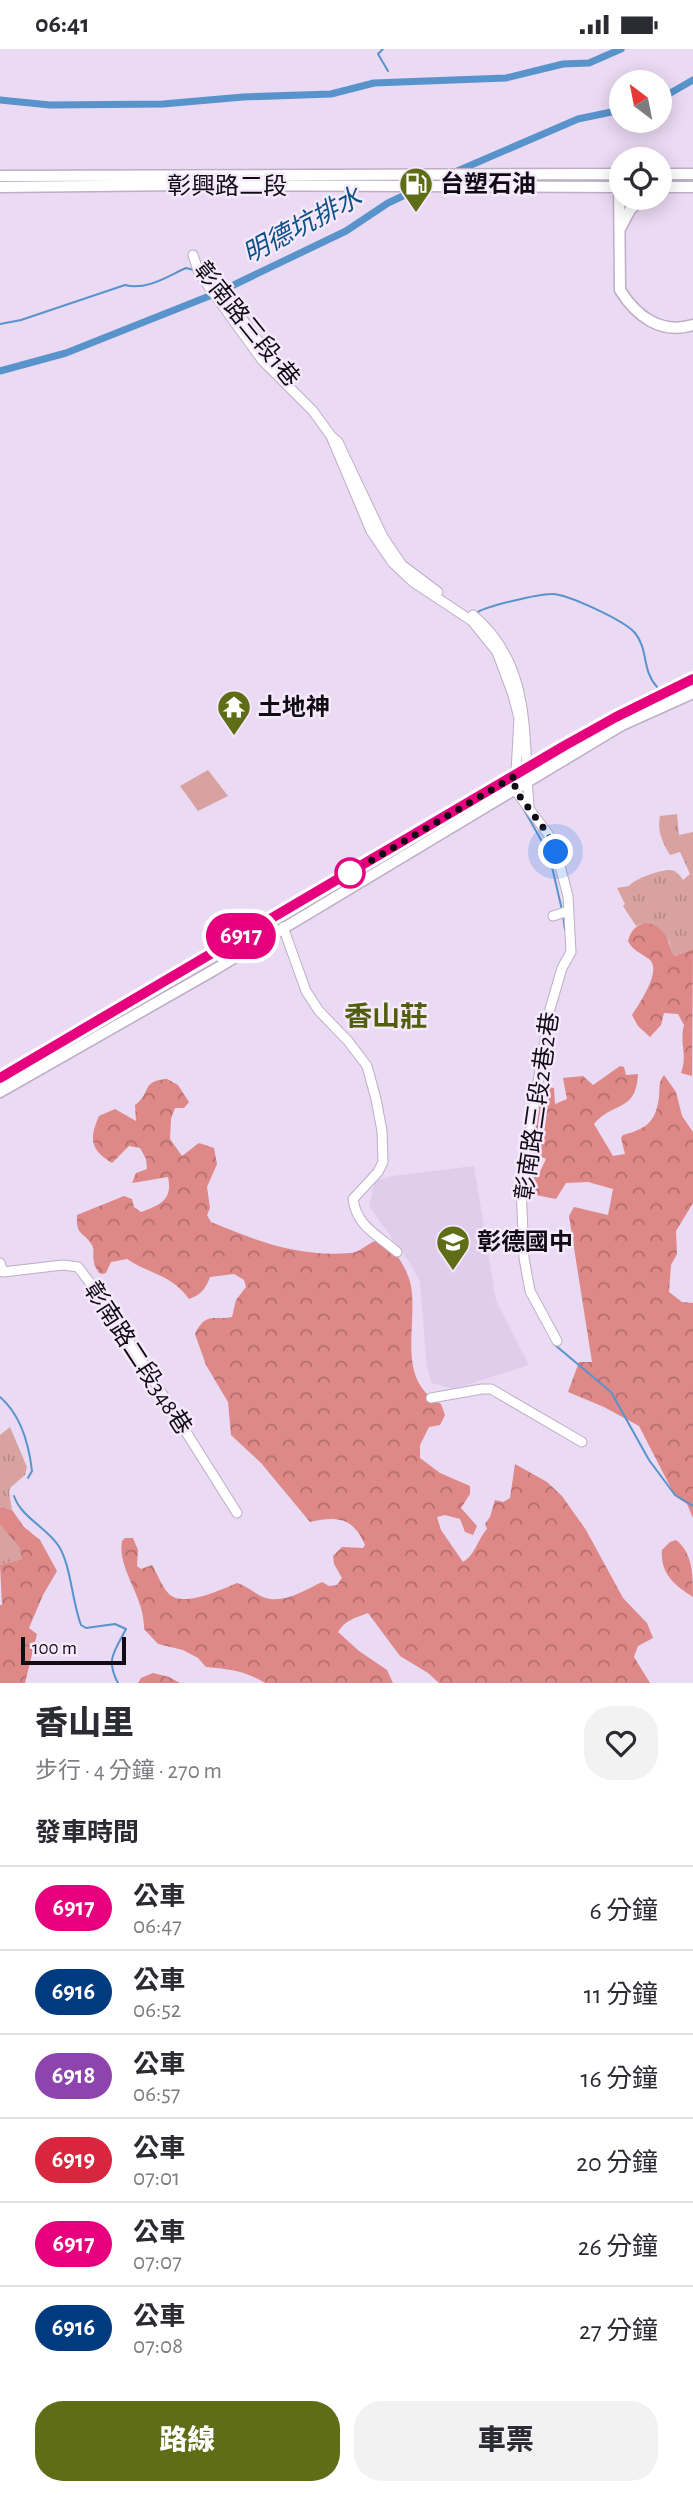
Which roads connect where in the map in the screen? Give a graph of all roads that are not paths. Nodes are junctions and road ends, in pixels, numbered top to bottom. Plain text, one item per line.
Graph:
1 (609, 174) edge
2 (672, 174) edge
3 (693, 174) edge
4 (0, 176) edge
5 (0, 187) edge
6 (609, 187) edge
7 (672, 187) edge
8 (693, 187) edge
9 (619, 210) edge
10 (630, 210) edge
11 (619, 232) junction
12 (212, 286) dead end
13 (693, 325) edge
14 (331, 436) junction
15 (693, 679) edge
16 (693, 693) edge
17 (526, 769) junction
18 (515, 776) junction
19 (527, 783) junction
20 (515, 790) junction
21 (529, 808) junction
22 (569, 911) junction
23 (278, 915) junction
24 (553, 916) dead end
25 (283, 927) junction
26 (27, 1062) junction
27 (34, 1073) junction
28 (0, 1078) edge
29 (0, 1092) edge
30 (397, 1252) dead end
31 (2, 1268) edge
32 (557, 1341) dead end
33 (431, 1398) dead end
34 (582, 1442) dead end
35 (237, 1513) dead end

1 - 4 main road, 彰興路二段
2 - 3 main road
5 - 6 main road, 彰興路二段
7 - 8 main road
9 - 11 main road
10 - 11 main road
11 - 13 main road
12 - 14 street, 彰南路三段1巷
14 - 17 street, 彰南路三段1巷
14 - 18 street, 彰南路三段1巷
15 - 17 main road
16 - 19 main road
17 - 18 main road
17 - 19 street, 彰南路三段1巷
18 - 20 street, 彰南路三段1巷
18 - 23 main road
19 - 20 main road
19 - 21 street, 彰南路三段1巷
20 - 21 street
20 - 25 main road
21 - 22 street
22 - 24 street
22 - 32 street, 彰南路三段2巷2巷
23 - 25 main road
23 - 26 main road
25 - 27 main road
25 - 30 street
26 - 27 main road
26 - 28 main road
27 - 29 main road
31 - 35 street, 彰南路二段348巷
33 - 34 street

